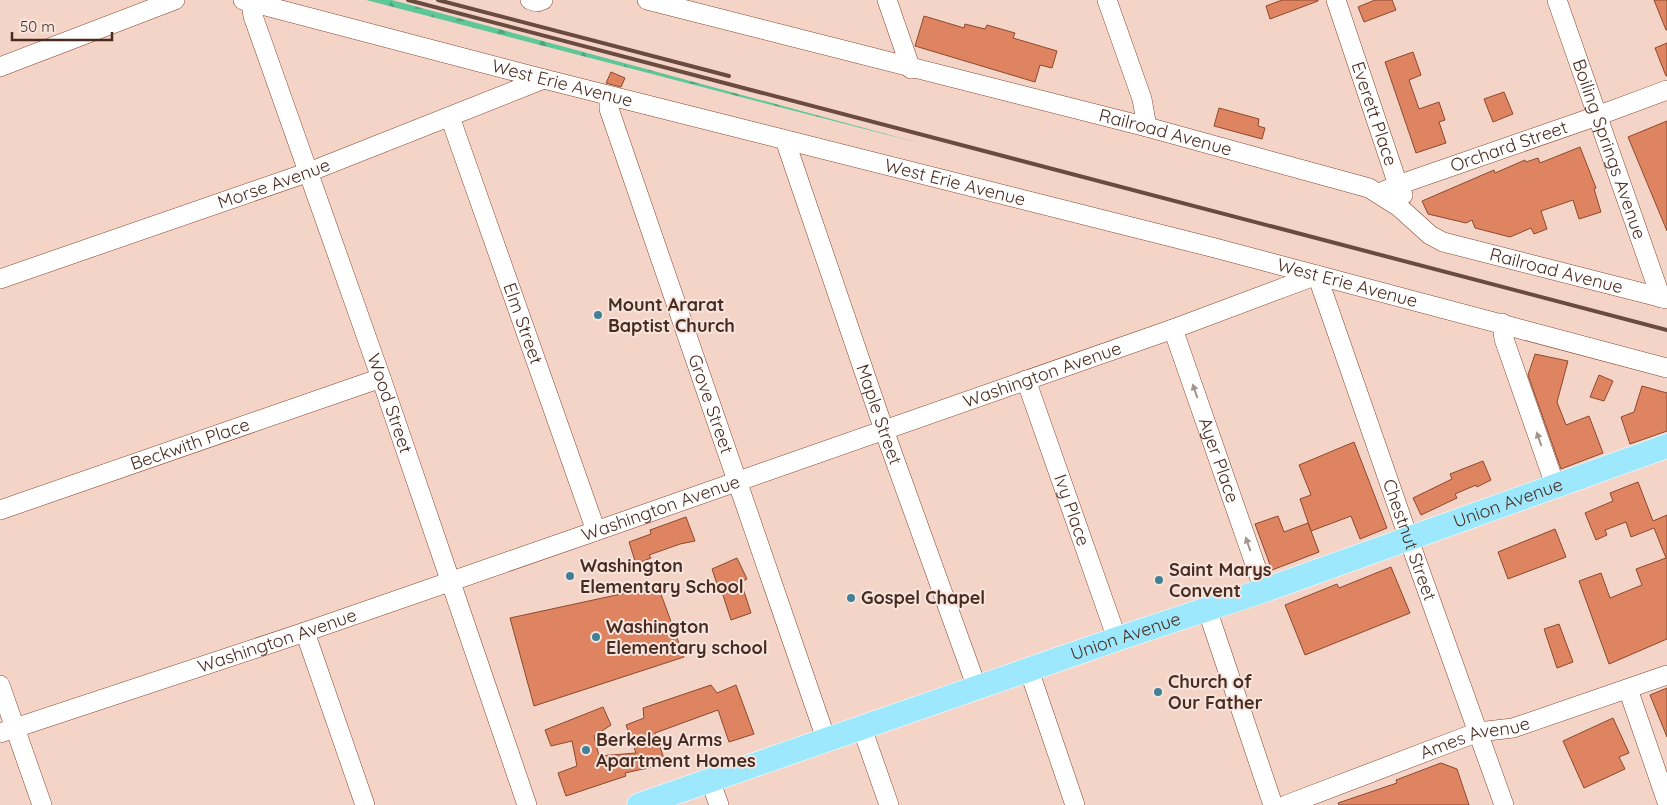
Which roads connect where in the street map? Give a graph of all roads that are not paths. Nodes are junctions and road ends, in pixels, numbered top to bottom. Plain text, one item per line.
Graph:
1 (175, 0) edge
2 (530, 0) edge
3 (543, 0) edge
4 (887, 0) edge
5 (1107, 0) edge
6 (1336, 0) edge
7 (1557, 0) edge
8 (247, 1) edge
9 (656, 1) edge
10 (0, 67) edge
11 (911, 68) junction
12 (544, 80) junction
13 (1667, 90) edge
14 (609, 96) junction
15 (1597, 116) junction
16 (450, 117) junction
17 (1147, 127) junction
18 (786, 140) junction
19 (309, 172) junction
20 (1398, 185) junction
21 (1379, 193) junction
22 (1418, 226) junction
23 (1317, 275) junction
24 (0, 279) edge
25 (1664, 298) edge
26 (1502, 323) junction
27 (1174, 329) junction
28 (1667, 368) edge
29 (381, 378) junction
30 (1026, 380) junction
31 (884, 430) junction
32 (1667, 446) edge
33 (738, 481) junction
34 (1555, 485) junction
35 (0, 510) edge
36 (596, 530) junction
37 (1408, 539) junction
38 (451, 581) junction
39 (1264, 590) junction
40 (1207, 609) junction
41 (305, 632) junction
42 (1117, 639) junction
43 (1029, 670) junction
44 (1667, 675) edge
45 (0, 685) edge
46 (977, 688) junction
47 (1628, 689) junction
48 (862, 728) junction
49 (7, 731) edge
50 (1478, 732) junction
51 (826, 739) junction
52 (710, 780) junction
53 (1667, 802) edge
54 (42, 805) edge
55 (365, 805) edge
56 (527, 805) edge
57 (639, 805) edge
58 (719, 805) edge
59 (889, 805) edge
60 (1075, 805) edge
61 (1272, 805) edge
62 (1286, 805) edge
63 (1504, 805) edge

1 - 10 street
2 - 3 street
4 - 11 street
5 - 17 street
6 - 20 street, Everett Place
7 - 15 street, Boiling Springs Avenue
8 - 12 street, West Erie Avenue
8 - 19 street, Wood Street
9 - 11 street, Railroad Avenue
11 - 17 street, Railroad Avenue
12 - 14 street, West Erie Avenue
12 - 16 street, Morse Avenue
13 - 15 street, Orchard Street
14 - 18 street, West Erie Avenue
14 - 33 street, Grove Street
15 - 20 street, Orchard Street
15 - 25 street, Boiling Springs Avenue
16 - 19 street, Morse Avenue
16 - 36 street, Elm Street
17 - 21 street, Railroad Avenue
18 - 23 street, West Erie Avenue
18 - 31 street, Maple Street
19 - 24 street, Morse Avenue
19 - 29 street, Wood Street
20 - 21 street, Orchard Street
20 - 22 street, Everett Place
21 - 22 street, Railroad Avenue
22 - 25 street, Railroad Avenue
23 - 26 street, West Erie Avenue
23 - 27 street, Washington Avenue
23 - 37 street, Chestnut Street
26 - 28 street, West Erie Avenue
34 -> 26 street
27 - 30 street, Washington Avenue
39 -> 27 street, Ayer Place
29 - 35 street, Beckwith Place
29 - 38 street, Wood Street
30 - 31 street, Washington Avenue
30 - 42 street, Ivy Place
31 - 33 street, Washington Avenue
31 - 46 street, Maple Street
32 - 34 main road, Union Avenue
33 - 36 street, Washington Avenue
33 - 51 street, Grove Street
34 - 37 main road, Union Avenue
36 - 38 street, Washington Avenue
37 - 39 main road, Union Avenue
37 - 50 street, Chestnut Street
38 - 41 street, Washington Avenue
38 - 56 street, Wood Street
39 - 40 main road, Union Avenue
40 - 42 main road, Union Avenue
40 - 61 street
41 - 49 street, Washington Avenue
41 - 55 street
42 - 43 main road, Union Avenue
43 - 46 main road, Union Avenue
43 - 60 street
44 - 47 street, Ames Avenue
45 - 49 street
46 - 48 main road, Union Avenue
47 - 50 street, Ames Avenue
47 - 53 street
48 - 51 main road, Union Avenue
48 - 59 street
49 - 54 street
50 - 62 street, Ames Avenue
50 - 63 street, Chestnut Street
51 - 52 main road, Union Avenue
52 - 57 main road, Union Avenue
52 - 58 street

